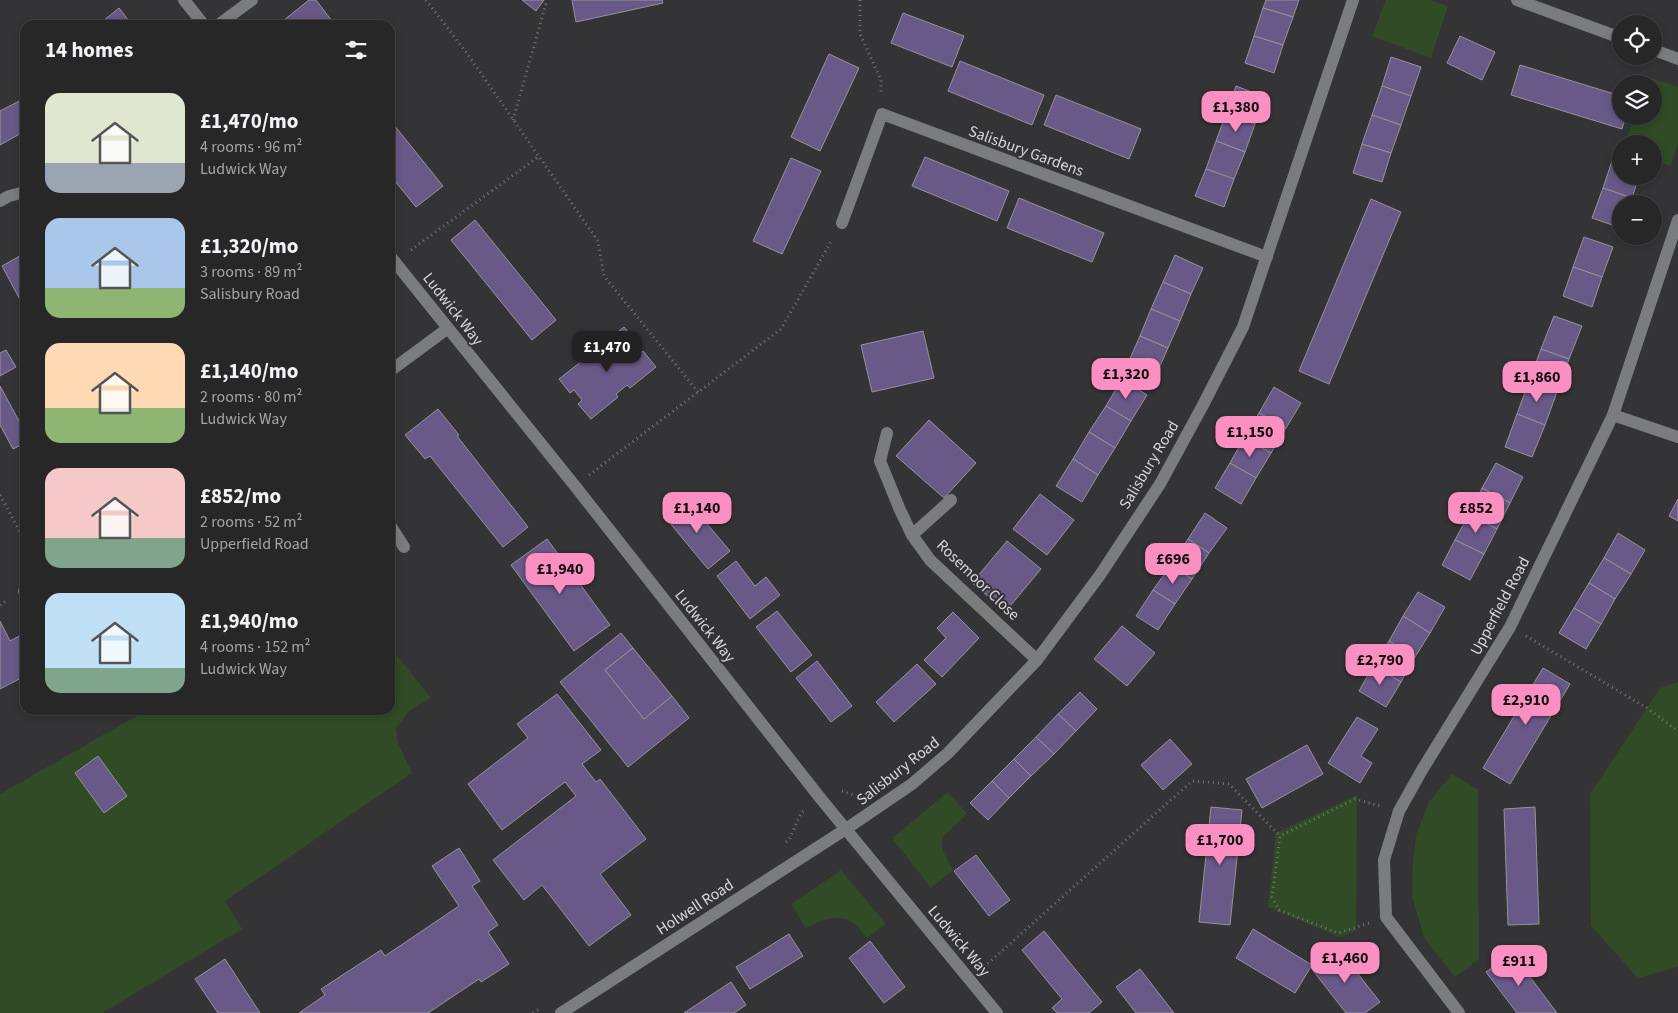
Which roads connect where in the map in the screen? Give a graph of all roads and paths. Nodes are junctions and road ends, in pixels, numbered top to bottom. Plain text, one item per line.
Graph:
1 (184, 0) edge
2 (252, 0) edge
3 (426, 0) edge
4 (547, 0) edge
5 (860, 0) edge
6 (1353, 0) edge
7 (1517, 0) edge
8 (200, 20) edge
9 (225, 20) edge
10 (1612, 35) edge
11 (1662, 53) edge
12 (1678, 59) edge
13 (882, 114) junction
14 (513, 120) junction
15 (538, 157) junction
16 (20, 193) edge
17 (0, 201) edge
18 (1678, 220) edge
19 (842, 223) joint
20 (395, 257) edge
21 (1267, 257) junction
22 (395, 263) edge
23 (447, 329) junction
24 (395, 367) edge
25 (698, 392) junction
26 (1613, 415) junction
27 (887, 433) dead end
28 (1678, 437) edge
29 (574, 486) junction
30 (0, 495) edge
31 (951, 500) dead end
32 (20, 532) edge
33 (395, 533) edge
34 (912, 535) junction
35 (404, 547) dead end
36 (1510, 627) junction
37 (1038, 660) junction
38 (1678, 731) edge
39 (834, 788) dead end
40 (856, 796) dead end
41 (821, 799) junction
42 (1399, 811) junction
43 (846, 830) junction
44 (1280, 836) junction
45 (789, 840) dead end
46 (1386, 917) junction
47 (970, 979) junction
48 (561, 1013) edge
49 (997, 1013) edge
50 (1459, 1013) edge

1 - 8 street
2 - 9 street
3 - 14 path
4 - 14 path
5 - 13 path
6 - 21 street, Salisbury Road
7 - 10 street
11 - 12 street
13 - 19 street
13 - 21 street, Salisbury Gardens
14 - 15 path
15 - 20 path
15 - 25 path
16 - 17 street
18 - 26 street, Upperfield Road
19 - 25 path
21 - 37 street, Salisbury Road
22 - 23 street, Ludwick Way
23 - 24 street
23 - 29 street, Ludwick Way
25 - 29 path
26 - 28 street
26 - 36 street, Upperfield Road
27 - 34 street, Rosemoor Close
29 - 41 street, Ludwick Way
30 - 32 path
31 - 34 street
33 - 35 street
34 - 37 street, Rosemoor Close
36 - 38 path
36 - 42 street, Upperfield Road
37 - 43 street, Salisbury Road
39 - 40 path
41 - 43 street, Ludwick Way
41 - 45 path
42 - 44 path
42 - 46 street, Upperfield Road
43 - 47 street, Ludwick Way
43 - 48 street, Holwell Road
44 - 46 path
44 - 47 path
46 - 50 street
47 - 49 street, Ludwick Way

